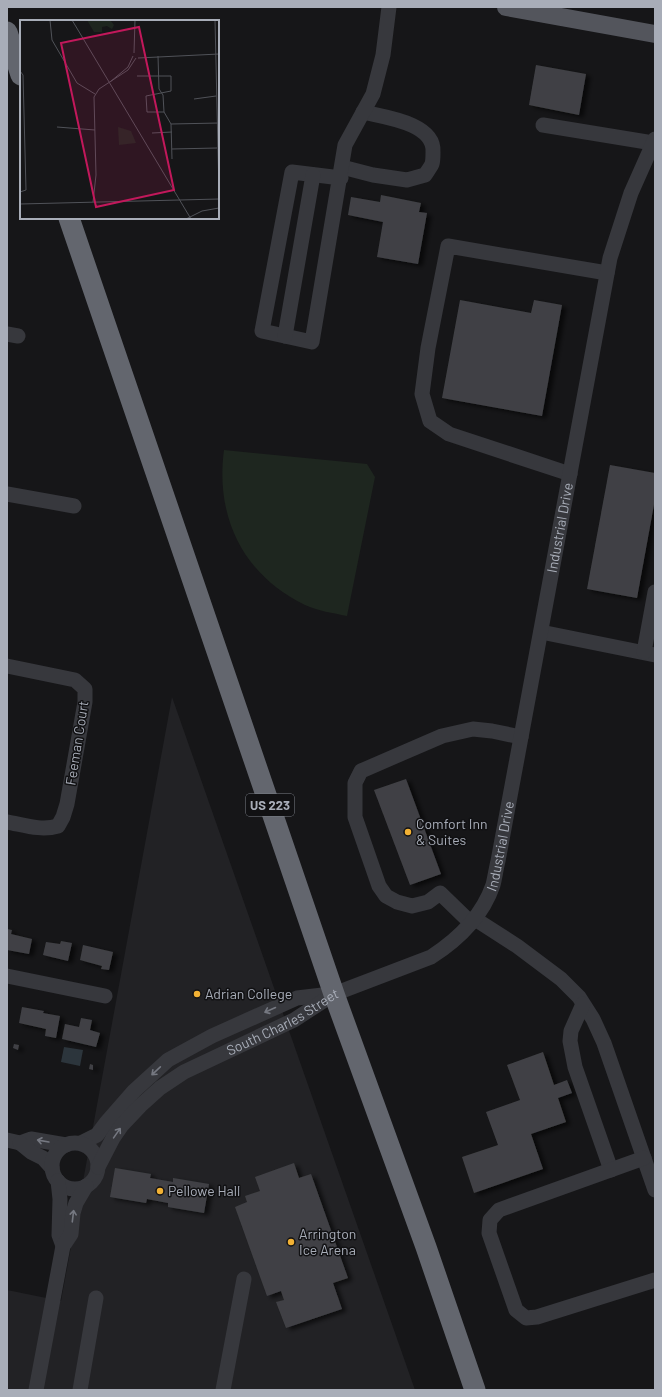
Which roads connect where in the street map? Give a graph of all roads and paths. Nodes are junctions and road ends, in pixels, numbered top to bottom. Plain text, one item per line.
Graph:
1 (389, 7) edge
2 (506, 7) edge
3 (7, 32) edge
4 (655, 34) edge
5 (20, 72) edge
6 (363, 112) junction
7 (543, 125) dead end
8 (654, 141) edge
9 (341, 173) junction
10 (313, 175) junction
11 (69, 219) edge
12 (607, 272) junction
13 (285, 336) junction
14 (570, 474) junction
15 (7, 494) edge
16 (74, 506) dead end
17 (655, 592) edge
18 (541, 632) junction
19 (649, 654) edge
20 (7, 666) edge
21 (521, 737) junction
22 (7, 822) edge
23 (473, 921) junction
24 (7, 976) edge
25 (334, 994) junction
26 (105, 996) dead end
27 (583, 1004) junction
28 (13, 1142) edge
29 (73, 1144) junction
30 (644, 1158) junction
31 (98, 1167) junction
32 (611, 1170) junction
33 (55, 1174) junction
34 (86, 1186) junction
35 (655, 1190) edge
36 (63, 1246) junction
37 (244, 1279) dead end
38 (655, 1280) edge
39 (96, 1298) dead end
40 (36, 1390) edge
41 (80, 1390) edge
42 (223, 1390) edge
43 (475, 1390) edge

1 - 6 street
2 - 4 main road
3 - 5 highway
6 - 9 street
6 - 9 street
7 - 8 street
8 - 12 street, Industrial Drive
9 - 10 street
9 - 13 street
10 - 13 street
10 - 13 street
11 - 25 highway, US 223
12 - 14 street, Industrial Drive
12 - 14 street
14 - 18 street, Industrial Drive
15 - 16 street
17 - 19 street
18 - 19 street
18 - 21 street, Industrial Drive
20 - 22 street, Feeman Court
21 - 23 street, Industrial Drive
21 - 23 street
23 - 25 street, Industrial Drive
23 - 27 street
24 - 26 street
25 -> 29 street, South Charles Street
31 -> 25 street, South Charles Street
25 - 43 highway, US 223
27 - 30 street
27 - 32 street
29 -> 28 street
28 - 33 street
29 - 31 street
29 - 33 street
30 - 32 street
30 - 35 street
31 - 34 street
32 - 38 street
33 - 34 street
33 - 36 street
36 -> 34 street
36 - 40 street
37 - 42 street
39 - 41 street

